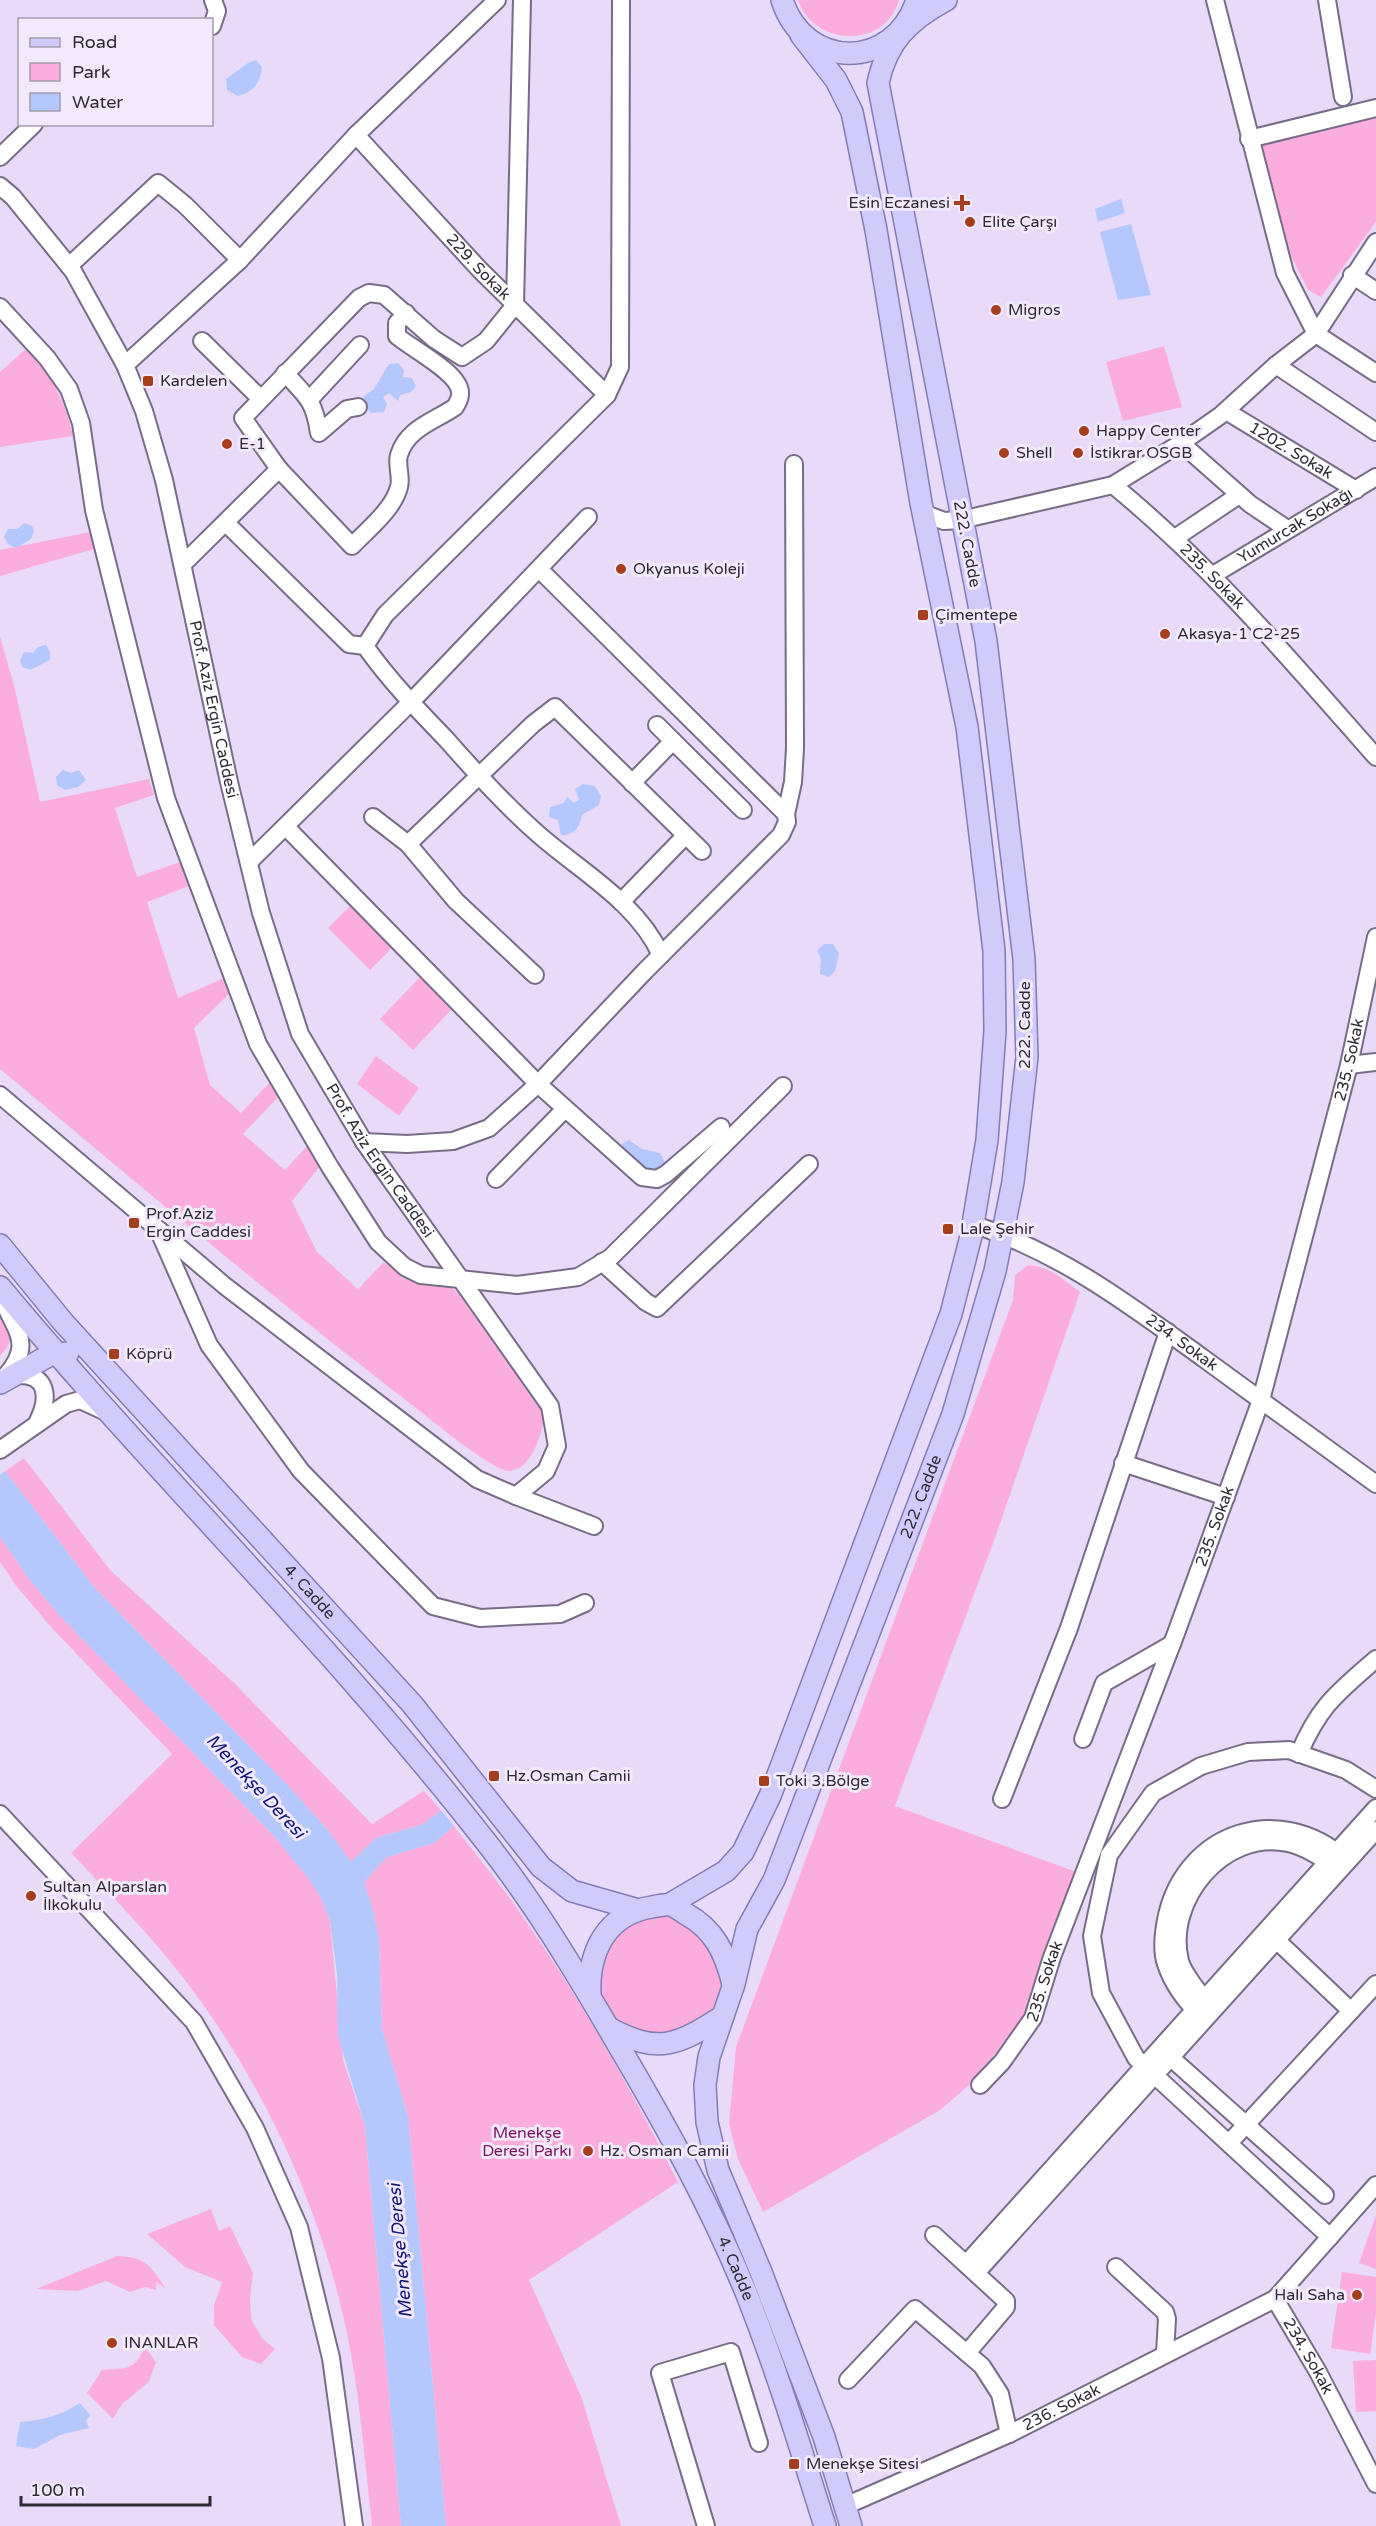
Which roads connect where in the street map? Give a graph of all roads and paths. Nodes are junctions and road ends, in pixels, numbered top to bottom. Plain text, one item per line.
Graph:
1 (213, 0) edge
2 (494, 0) edge
3 (522, 0) edge
4 (621, 0) edge
5 (782, 0) edge
6 (917, 0) edge
7 (946, 0) edge
8 (1215, 0) edge
9 (1328, 0) edge
10 (213, 24) edge
11 (898, 34) junction
12 (801, 35) junction
13 (1343, 97) dead end
14 (1376, 108) edge
15 (32, 126) edge
16 (356, 135) junction
17 (1249, 139) junction
18 (0, 157) edge
19 (0, 186) edge
20 (1376, 242) edge
21 (240, 260) junction
22 (69, 266) junction
23 (1352, 275) junction
24 (1376, 291) edge
25 (515, 305) junction
26 (0, 307) edge
27 (406, 313) junction
28 (1316, 334) junction
29 (202, 341) dead end
30 (360, 345) dead end
31 (125, 365) junction
32 (1276, 365) junction
33 (285, 373) junction
34 (1376, 373) edge
35 (607, 395) junction
36 (260, 398) junction
37 (310, 399) junction
38 (358, 407) dead end
39 (1226, 411) junction
40 (1376, 432) edge
41 (1181, 443) junction
42 (794, 464) dead end
43 (279, 468) junction
44 (1376, 477) edge
45 (1113, 484) junction
46 (1356, 490) junction
47 (1239, 495) junction
48 (923, 513) junction
49 (588, 517) dead end
50 (961, 520) junction
51 (226, 524) junction
52 (1287, 529) junction
53 (1175, 538) junction
54 (183, 564) junction
55 (539, 569) junction
56 (1213, 575) junction
57 (365, 646) junction
58 (411, 702) junction
59 (657, 725) dead end
60 (673, 741) junction
61 (1376, 757) edge
62 (480, 775) junction
63 (632, 783) junction
64 (743, 810) dead end
65 (786, 814) junction
66 (373, 817) dead end
67 (286, 827) junction
68 (685, 836) junction
69 (408, 844) junction
70 (702, 851) dead end
71 (249, 862) junction
72 (621, 902) junction
73 (1376, 937) edge
74 (661, 955) junction
75 (535, 975) dead end
76 (1376, 1062) edge
77 (1349, 1065) junction
78 (538, 1084) junction
79 (783, 1086) dead end
80 (0, 1095) edge
81 (565, 1109) junction
82 (721, 1127) dead end
83 (364, 1142) junction
84 (809, 1164) dead end
85 (496, 1179) dead end
86 (972, 1224) junction
87 (159, 1232) junction
88 (1002, 1234) junction
89 (0, 1245) edge
90 (602, 1262) junction
91 (461, 1278) junction
92 (0, 1289) edge
93 (1168, 1332) junction
94 (55, 1353) junction
95 (6, 1380) edge
96 (1261, 1400) junction
97 (145, 1412) junction
98 (114, 1419) junction
99 (38, 1421) junction
100 (0, 1450) edge
101 (1123, 1463) junction
102 (1376, 1484) edge
103 (516, 1496) junction
104 (1226, 1497) junction
105 (594, 1526) dead end
106 (585, 1603) dead end
107 (1172, 1644) junction
108 (1376, 1659) edge
109 (1083, 1739) dead end
110 (1299, 1754) junction
111 (1376, 1789) edge
112 (1002, 1799) dead end
113 (1376, 1808) edge
114 (0, 1814) edge
115 (1376, 1830) edge
116 (1338, 1862) junction
117 (670, 1904) junction
118 (635, 1910) junction
119 (1271, 1935) junction
120 (734, 1984) junction
121 (1376, 1984) edge
122 (591, 1996) junction
123 (1204, 2009) junction
124 (1351, 2011) junction
125 (723, 2016) junction
126 (609, 2027) junction
127 (1170, 2057) junction
128 (1149, 2069) junction
129 (980, 2085) dead end
130 (1245, 2126) junction
131 (1229, 2143) junction
132 (1376, 2185) edge
133 (1325, 2196) dead end
134 (934, 2235) dead end
135 (1330, 2237) junction
136 (1116, 2267) dead end
137 (971, 2269) junction
138 (1275, 2299) junction
139 (967, 2353) junction
140 (1165, 2353) junction
141 (848, 2380) dead end
142 (1009, 2434) junction
143 (759, 2443) dead end
144 (1376, 2484) edge
145 (848, 2516) edge
146 (354, 2526) edge
147 (706, 2526) edge
148 (825, 2526) edge

1 - 10 street
2 - 16 street
3 - 25 street
4 - 35 street
5 - 12 main road, 222. Cadde
6 - 11 main road, 222. Cadde
7 - 11 main road
8 - 17 street
9 - 13 street
11 - 12 main road
11 - 50 main road, 222. Cadde
12 - 48 main road, 222. Cadde
14 - 17 street
15 - 18 street
16 - 21 street
16 - 25 street, 229. Sokak
17 - 28 street
19 - 22 street, Prof. Aziz Ergin Caddesi
20 - 23 street
21 - 22 street
21 - 31 street
22 - 31 street, Prof. Aziz Ergin Caddesi
23 - 24 street
23 - 28 street
25 - 27 street
25 - 35 street, 229. Sokak
26 - 91 street
27 - 33 street
27 - 43 street
28 - 32 street
28 - 34 street
29 - 36 street
30 - 37 street
31 - 54 street, Prof. Aziz Ergin Caddesi
32 - 39 street
32 - 40 street
33 - 36 street
33 - 37 street
35 - 57 street
36 - 43 street
37 - 38 street
39 - 41 street
39 - 46 street, 1202. Sokak
41 - 45 street
41 - 47 street
42 - 65 street
43 - 51 street
44 - 46 street, Yumurcak Sokağı
45 - 50 street
45 - 53 street, 235. Sokak
46 - 52 street, Yumurcak Sokağı
47 - 52 street
47 - 53 street
48 - 50 street
48 - 86 main road, 222. Cadde
49 - 55 street
50 - 88 main road, 222. Cadde
51 - 54 street
51 - 57 street
52 - 56 street, Yumurcak Sokağı
53 - 56 street, 235. Sokak
54 - 71 street, Prof. Aziz Ergin Caddesi
55 - 58 street
55 - 65 street
56 - 61 street, 235. Sokak
57 - 58 street
58 - 62 street
58 - 67 street
59 - 60 street
60 - 63 street
60 - 64 street
62 - 63 street
62 - 69 street
62 - 72 street
63 - 68 street
65 - 74 street
66 - 69 street
67 - 71 street
67 - 78 street
68 - 70 street
68 - 72 street
69 - 75 street
71 - 83 street, Prof. Aziz Ergin Caddesi
72 - 74 street
73 - 77 street, 235. Sokak
74 - 78 street
76 - 77 street
77 - 96 street, 235. Sokak
78 - 81 street
78 - 83 street
79 - 90 street
80 - 87 street
81 - 82 street
81 - 85 street
83 - 91 street, Prof. Aziz Ergin Caddesi
84 - 90 street
86 - 88 street, 234. Sokak
86 - 117 main road, 222. Cadde
87 - 103 street
87 - 106 street
88 - 93 street, 234. Sokak
88 - 120 main road, 222. Cadde
89 - 97 main road, 4. Cadde
90 - 91 street
91 - 103 street, Prof. Aziz Ergin Caddesi
92 - 94 main road, 4. Cadde
92 - 95 street
93 - 96 street, 234. Sokak
93 - 101 street
94 - 95 main road
94 - 97 main road
94 - 98 main road, 4. Cadde
95 - 99 street
96 - 102 street, 234. Sokak
96 - 104 street, 235. Sokak
97 - 118 main road, 4. Cadde
98 - 99 street
98 - 122 main road, 4. Cadde
99 - 100 street
101 - 104 street
101 - 112 street
103 - 105 street
104 - 107 street, 235. Sokak
107 - 109 street
107 - 129 street, 235. Sokak
108 - 110 street
110 - 111 street
110 - 128 street
113 - 116 street
114 - 146 street
115 - 116 street
116 - 119 street
116 - 123 street
117 - 118 main road
117 - 120 main road
118 - 122 main road
119 - 123 street
119 - 124 street
120 - 125 main road
121 - 124 street
122 - 126 main road
123 - 127 street
123 - 128 street
124 - 130 street
125 - 126 main road
125 - 145 main road, 4. Cadde
126 - 148 main road, 4. Cadde
127 - 128 street
127 - 130 street
128 - 131 street
128 - 137 street
130 - 131 street
130 - 133 street
131 - 135 street
132 - 135 street, 234. Sokak
134 - 137 street
135 - 138 street, 234. Sokak
136 - 140 street
137 - 139 street
138 - 140 street, 236. Sokak
138 - 144 street, 234. Sokak
139 - 141 street
139 - 142 street
140 - 142 street, 236. Sokak
142 - 145 street, 236. Sokak
143 - 147 street

